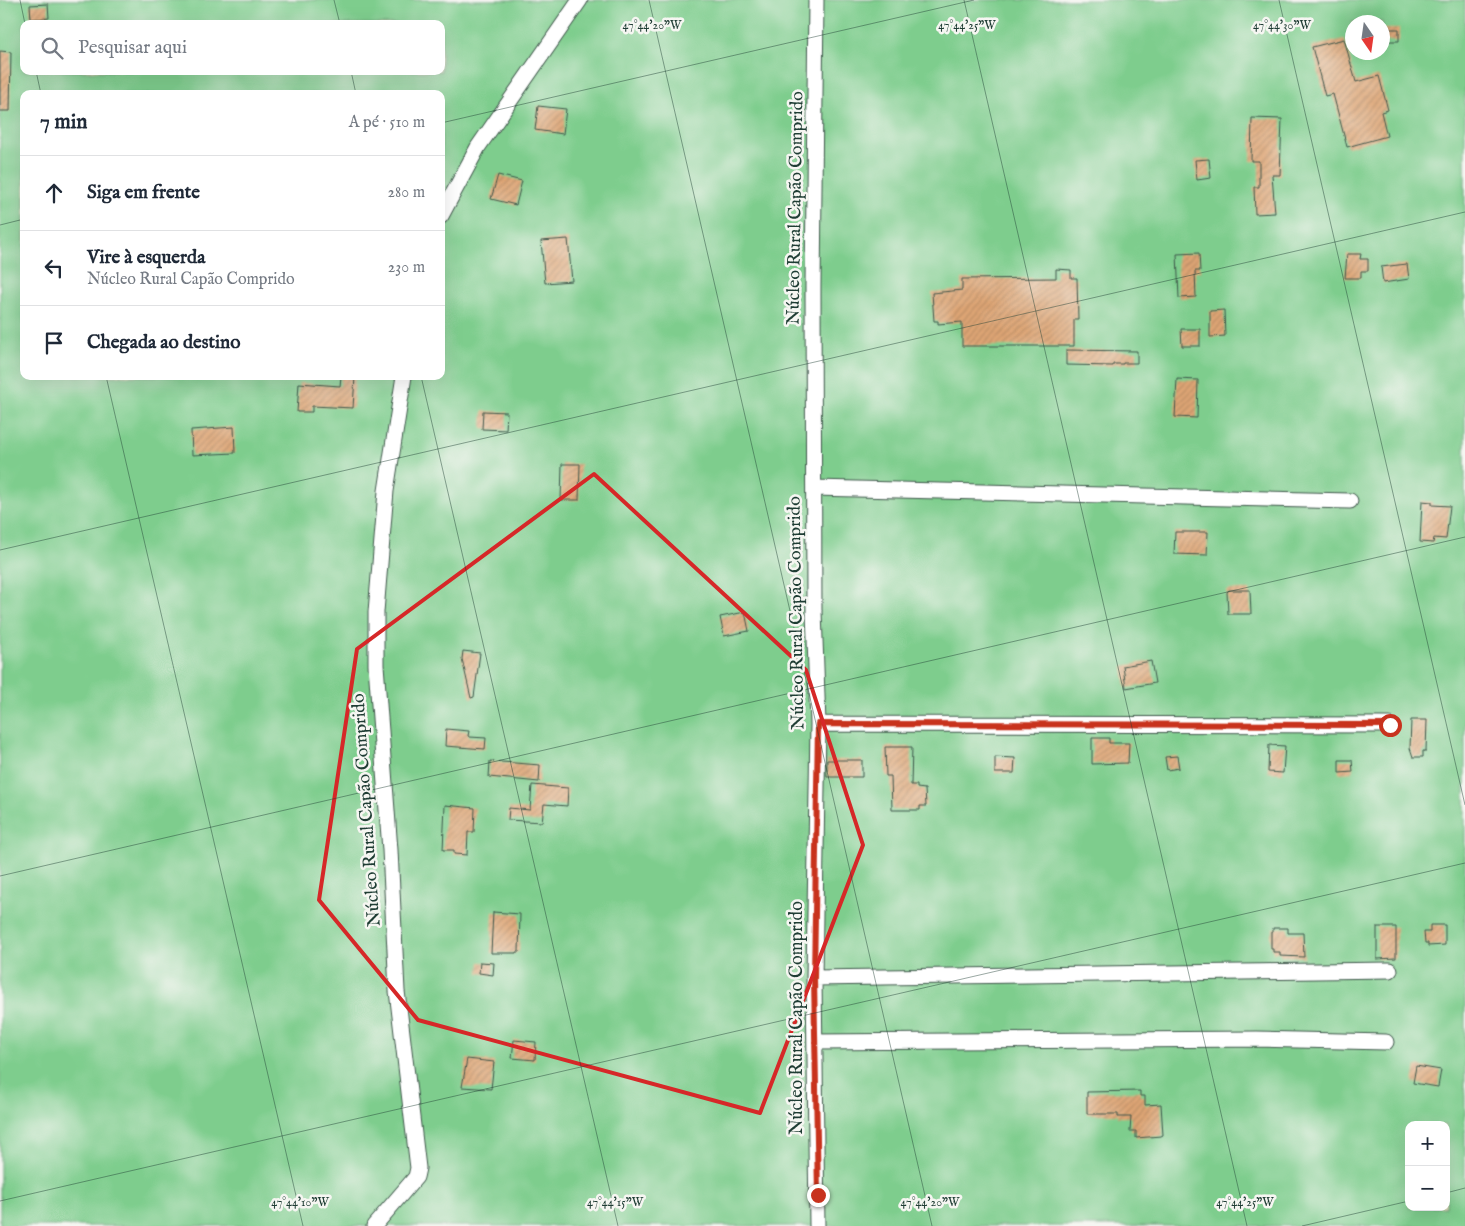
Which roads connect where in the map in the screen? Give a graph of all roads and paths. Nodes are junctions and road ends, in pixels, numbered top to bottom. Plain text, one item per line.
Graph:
1 (580, 0) edge
2 (816, 0) edge
3 (445, 209) edge
4 (403, 380) edge
5 (814, 488) junction
6 (1350, 502) dead end
7 (818, 724) junction
8 (1390, 725) dead end
9 (1390, 970) dead end
10 (814, 978) junction
11 (814, 1042) junction
12 (1386, 1042) dead end
13 (374, 1226) edge
14 (817, 1226) edge

1 - 3 street
2 - 5 street, Núcleo Rural Capão Comprido
4 - 13 street, Núcleo Rural Capão Comprido
5 - 6 street
5 - 7 street, Núcleo Rural Capão Comprido
7 - 8 street
7 - 10 street, Núcleo Rural Capão Comprido
9 - 10 street
10 - 11 street, Núcleo Rural Capão Comprido
11 - 12 street
11 - 14 street, Núcleo Rural Capão Comprido

